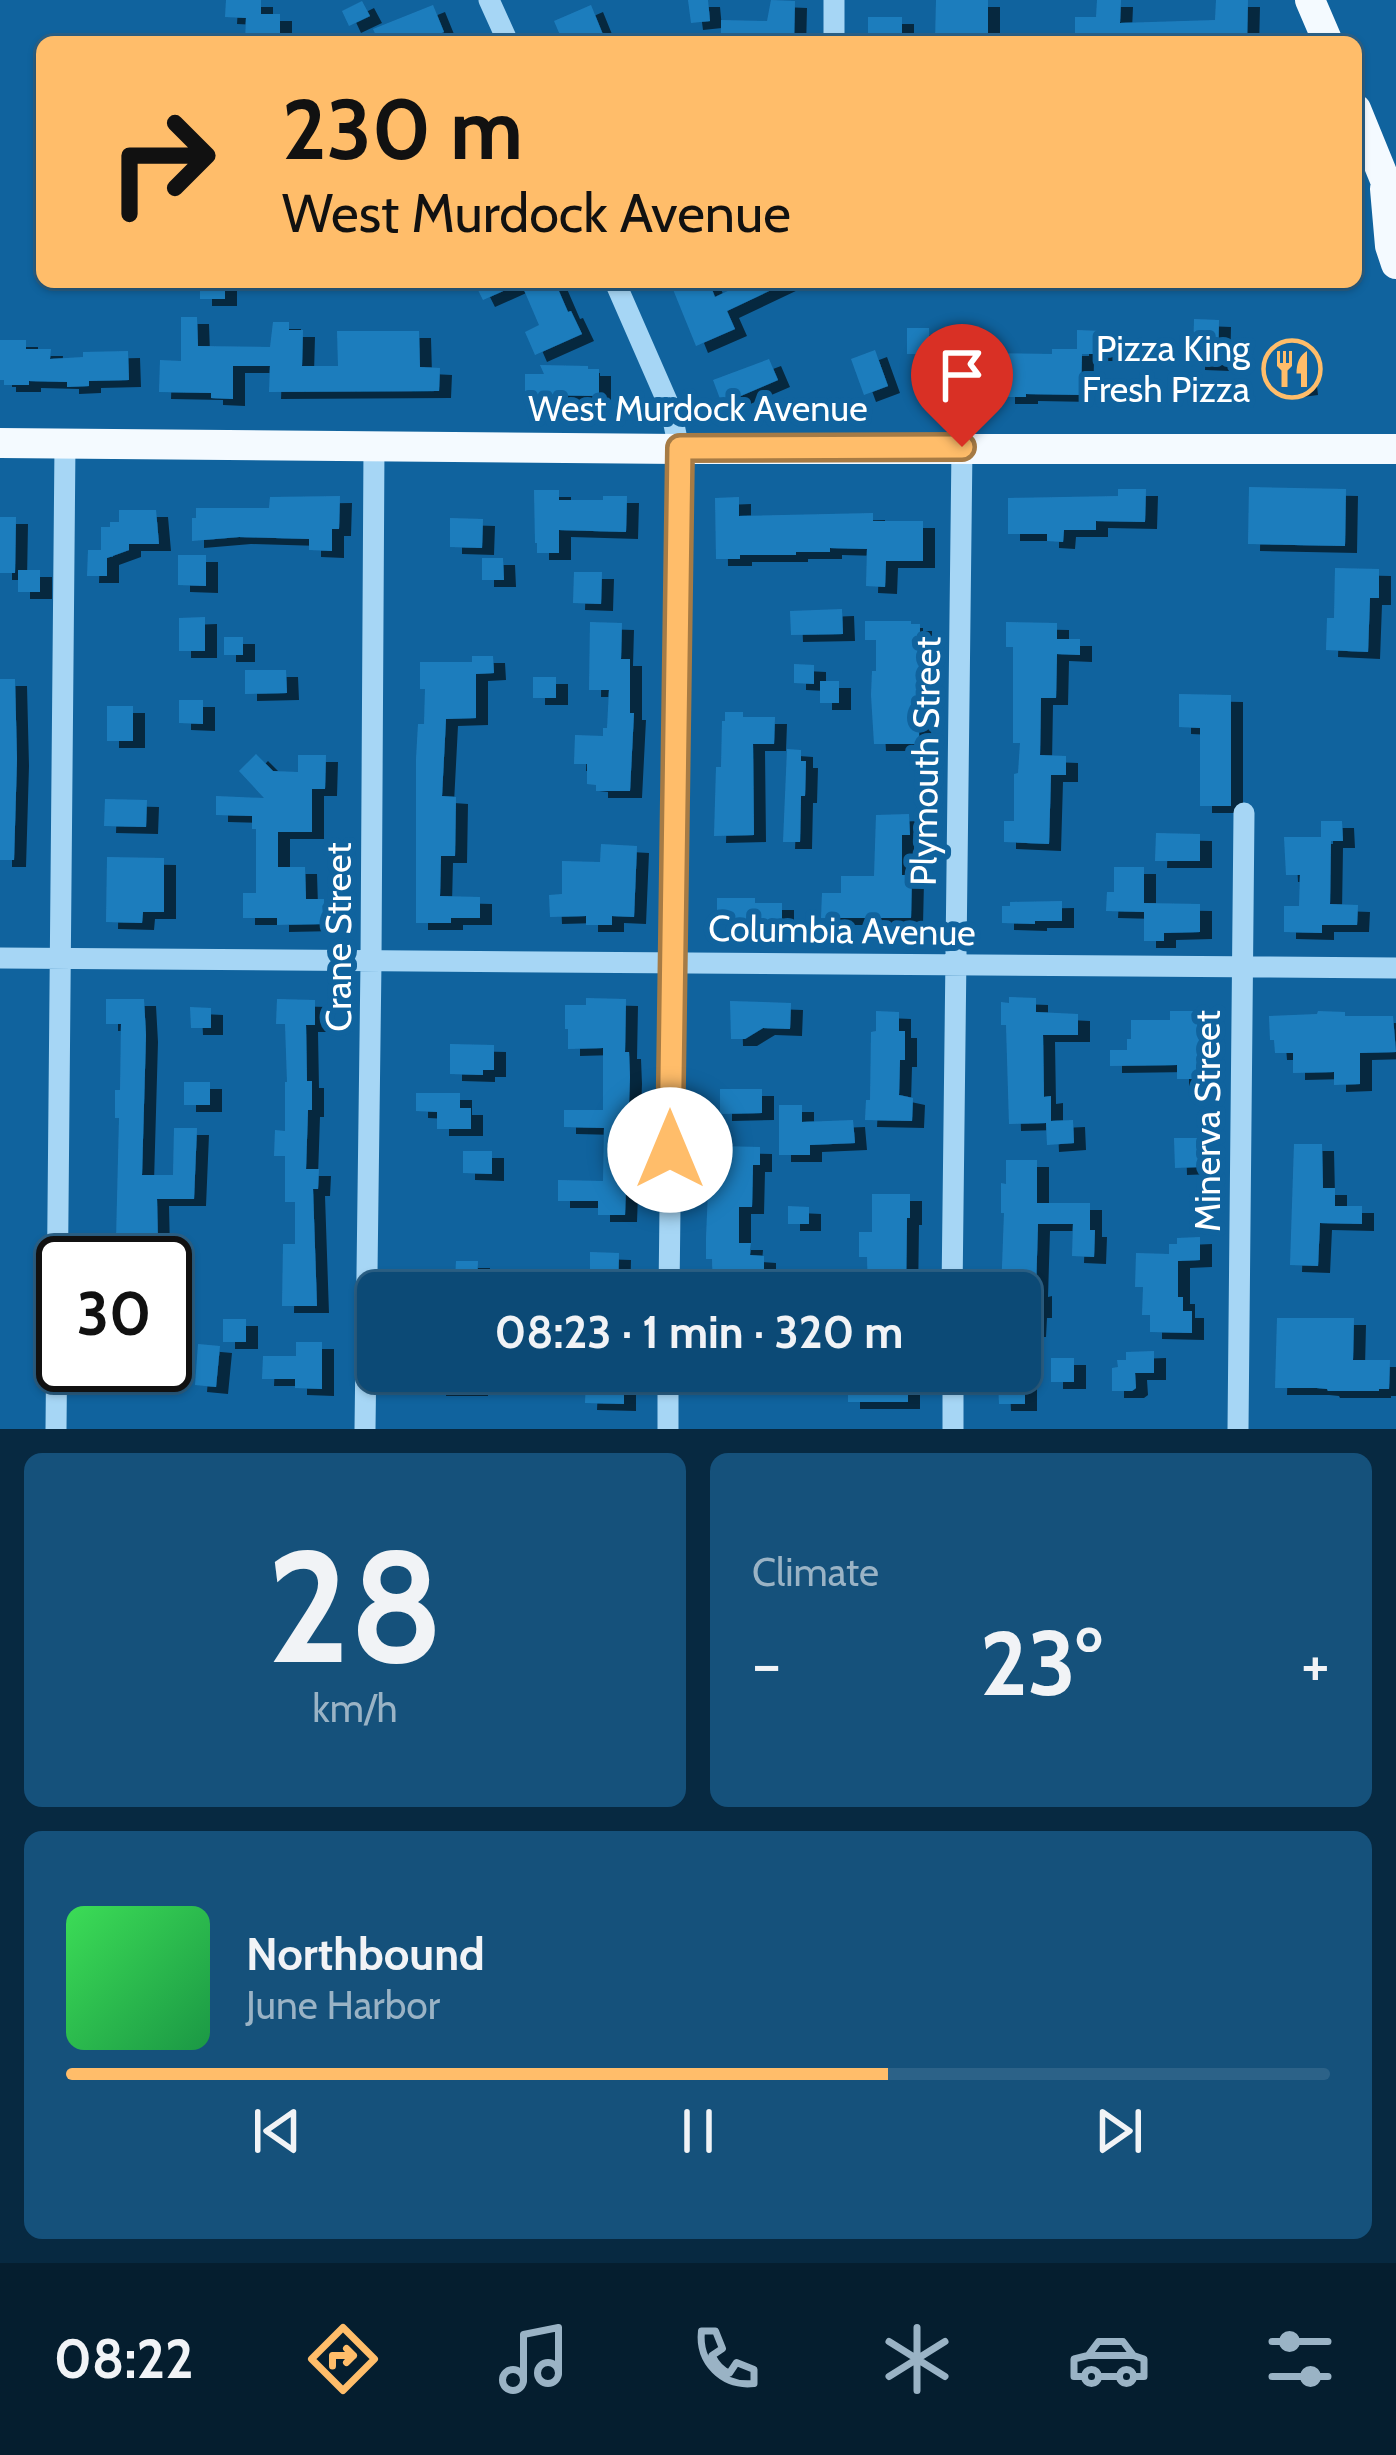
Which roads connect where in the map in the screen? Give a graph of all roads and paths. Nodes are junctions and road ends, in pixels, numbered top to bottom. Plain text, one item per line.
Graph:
1 (489, 0) edge
2 (834, 0) edge
3 (1310, 0) edge
4 (505, 36) edge
5 (834, 36) edge
6 (1325, 36) edge
7 (1362, 124) edge
8 (1384, 177) junction
9 (1396, 207) edge
10 (1396, 264) edge
11 (618, 288) edge
12 (0, 443) edge
13 (65, 444) junction
14 (374, 446) junction
15 (962, 447) junction
16 (680, 448) junction
17 (1395, 449) edge
18 (1244, 813) dead end
19 (0, 958) edge
20 (60, 959) junction
21 (671, 961) junction
22 (371, 962) junction
23 (955, 965) junction
24 (1242, 968) junction
25 (1396, 968) edge
26 (669, 1272) edge
27 (952, 1272) edge
28 (668, 1392) edge
29 (953, 1392) edge
30 (56, 1429) edge
31 (365, 1429) edge
32 (668, 1429) edge
33 (953, 1429) edge
34 (1238, 1429) edge

1 - 4 street
2 - 5 street
3 - 6 main road
7 - 8 main road
8 - 9 main road
8 - 10 main road
11 - 16 street
12 - 13 main road, West Murdock Avenue
13 - 14 main road, West Murdock Avenue
13 - 20 street
14 - 16 main road, West Murdock Avenue
14 - 22 street, Crane Street
15 - 16 main road, West Murdock Avenue
15 - 17 main road, West Murdock Avenue
15 - 23 street, Plymouth Street
16 - 21 street
18 - 24 street, Minerva Street
19 - 20 street, Columbia Avenue
20 - 22 street, Columbia Avenue
20 - 30 street
21 - 22 street, Columbia Avenue
21 - 23 street, Columbia Avenue
21 - 26 street
22 - 31 street, Crane Street
23 - 24 street, Columbia Avenue
23 - 27 street, Plymouth Street
24 - 25 street, Columbia Avenue
24 - 34 street, Minerva Street
28 - 32 street
29 - 33 street

